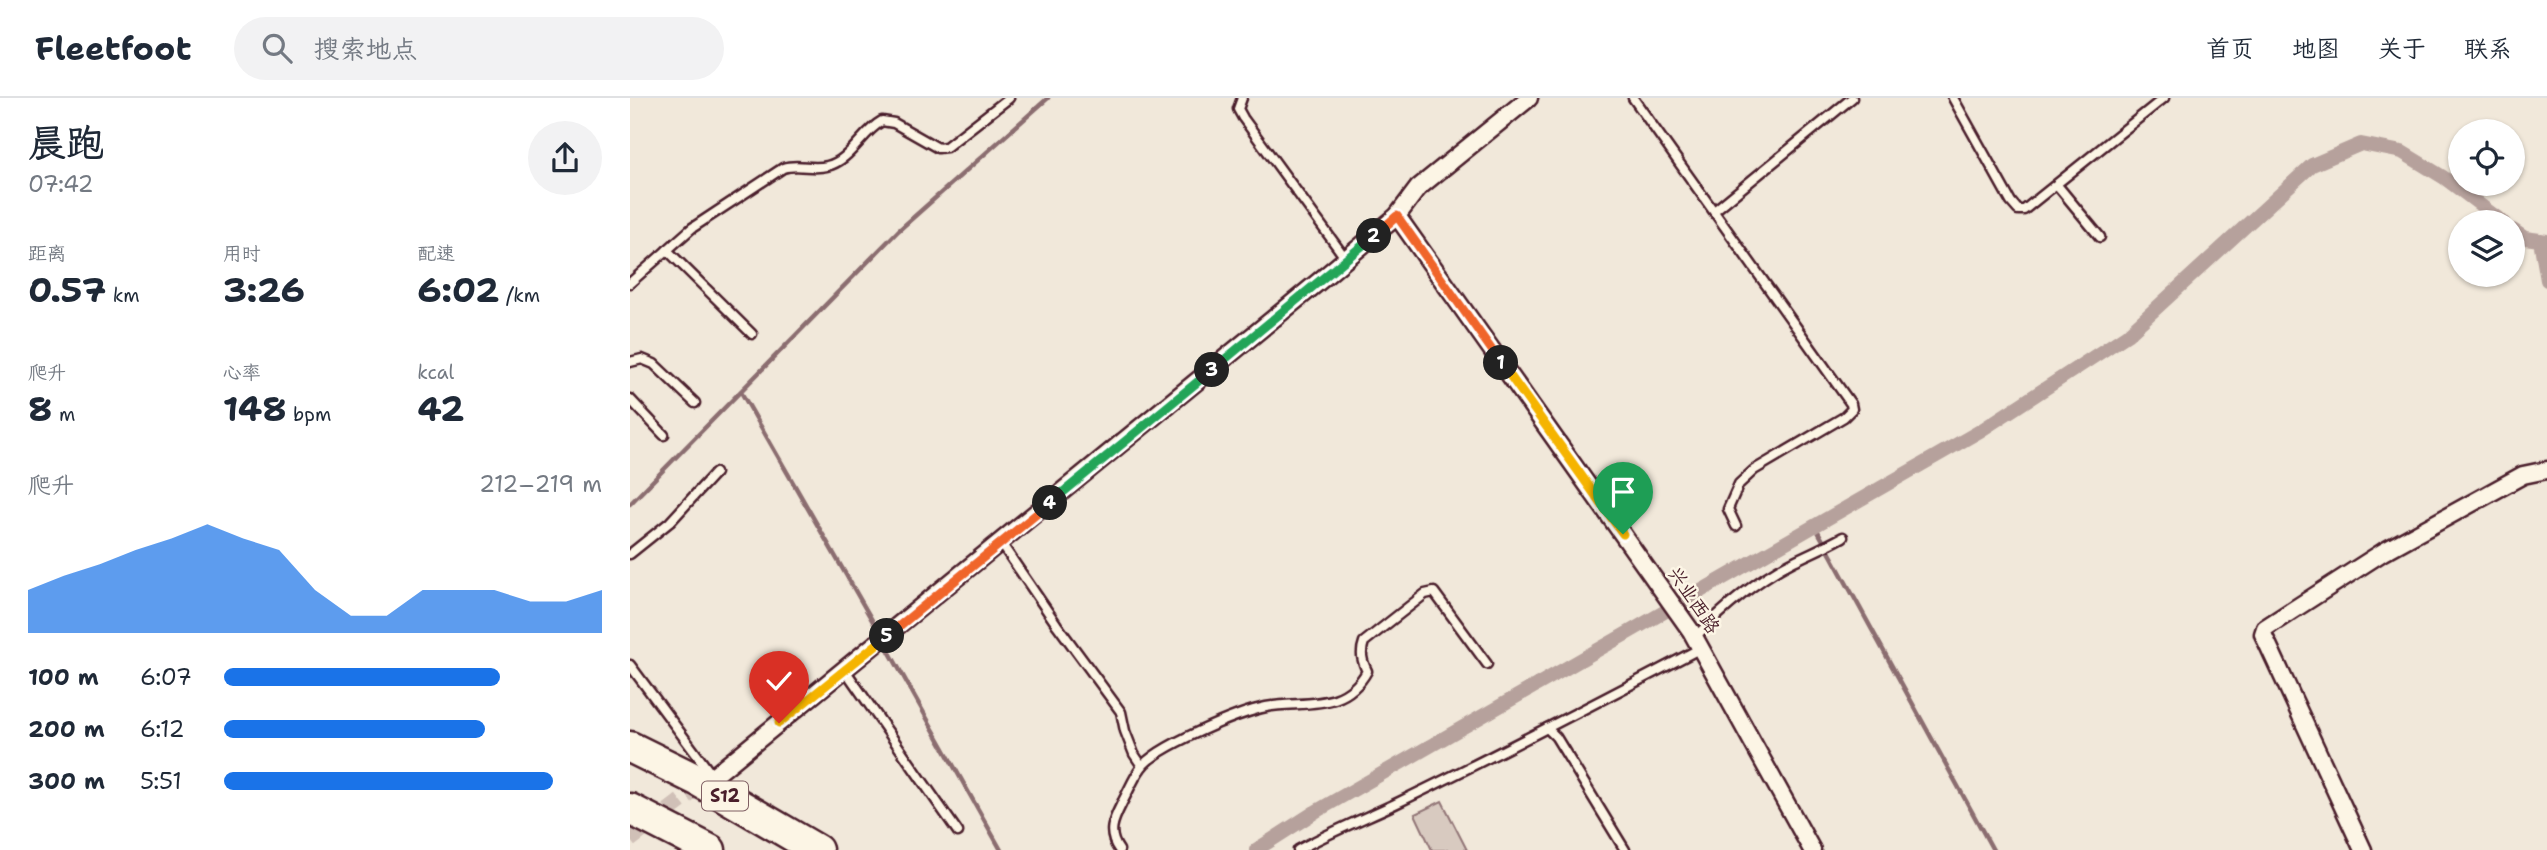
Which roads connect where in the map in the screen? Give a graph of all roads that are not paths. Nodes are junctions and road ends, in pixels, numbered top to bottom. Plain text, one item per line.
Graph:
1 (1009, 98) edge
2 (1242, 98) edge
3 (1529, 98) edge
4 (1633, 98) edge
5 (1852, 98) edge
6 (1953, 98) edge
7 (2164, 98) edge
8 (2057, 185) junction
9 (1714, 211) junction
10 (1397, 216) junction
11 (2100, 237) dead end
12 (667, 250) junction
13 (1346, 259) junction
14 (630, 283) edge
15 (752, 334) dead end
16 (630, 362) edge
17 (630, 399) edge
18 (695, 403) dead end
19 (664, 435) dead end
20 (2547, 470) edge
21 (715, 473) dead end
22 (1735, 526) dead end
23 (1843, 537) dead end
24 (1001, 543) junction
25 (630, 554) edge
26 (1696, 639) junction
27 (1487, 664) dead end
28 (630, 665) edge
29 (845, 670) junction
30 (1547, 728) junction
31 (630, 747) edge
32 (1142, 766) junction
33 (711, 778) joint
34 (630, 809) edge
35 (958, 832) dead end
36 (710, 850) edge
37 (817, 850) edge
38 (1119, 850) edge
39 (1298, 850) edge
40 (1625, 850) edge
41 (1812, 850) edge
42 (2363, 850) edge

1 - 12 lane
2 - 13 lane
3 - 10 street
4 - 9 lane
5 - 9 lane
6 - 8 lane
7 - 8 lane
8 - 11 lane
9 - 22 lane
10 - 13 street
10 - 26 street, 兴业西路
12 - 14 lane
12 - 15 lane
13 - 24 street
16 - 18 lane
17 - 19 lane
20 - 42 street
21 - 25 lane
23 - 26 lane
24 - 29 street
24 - 32 lane
26 - 30 lane
26 - 41 street, 兴业西路
27 - 32 lane
28 - 33 lane
29 - 33 street
29 - 35 lane
30 - 39 lane
30 - 40 lane
31 - 37 highway, S12
32 - 38 lane
34 - 36 highway

